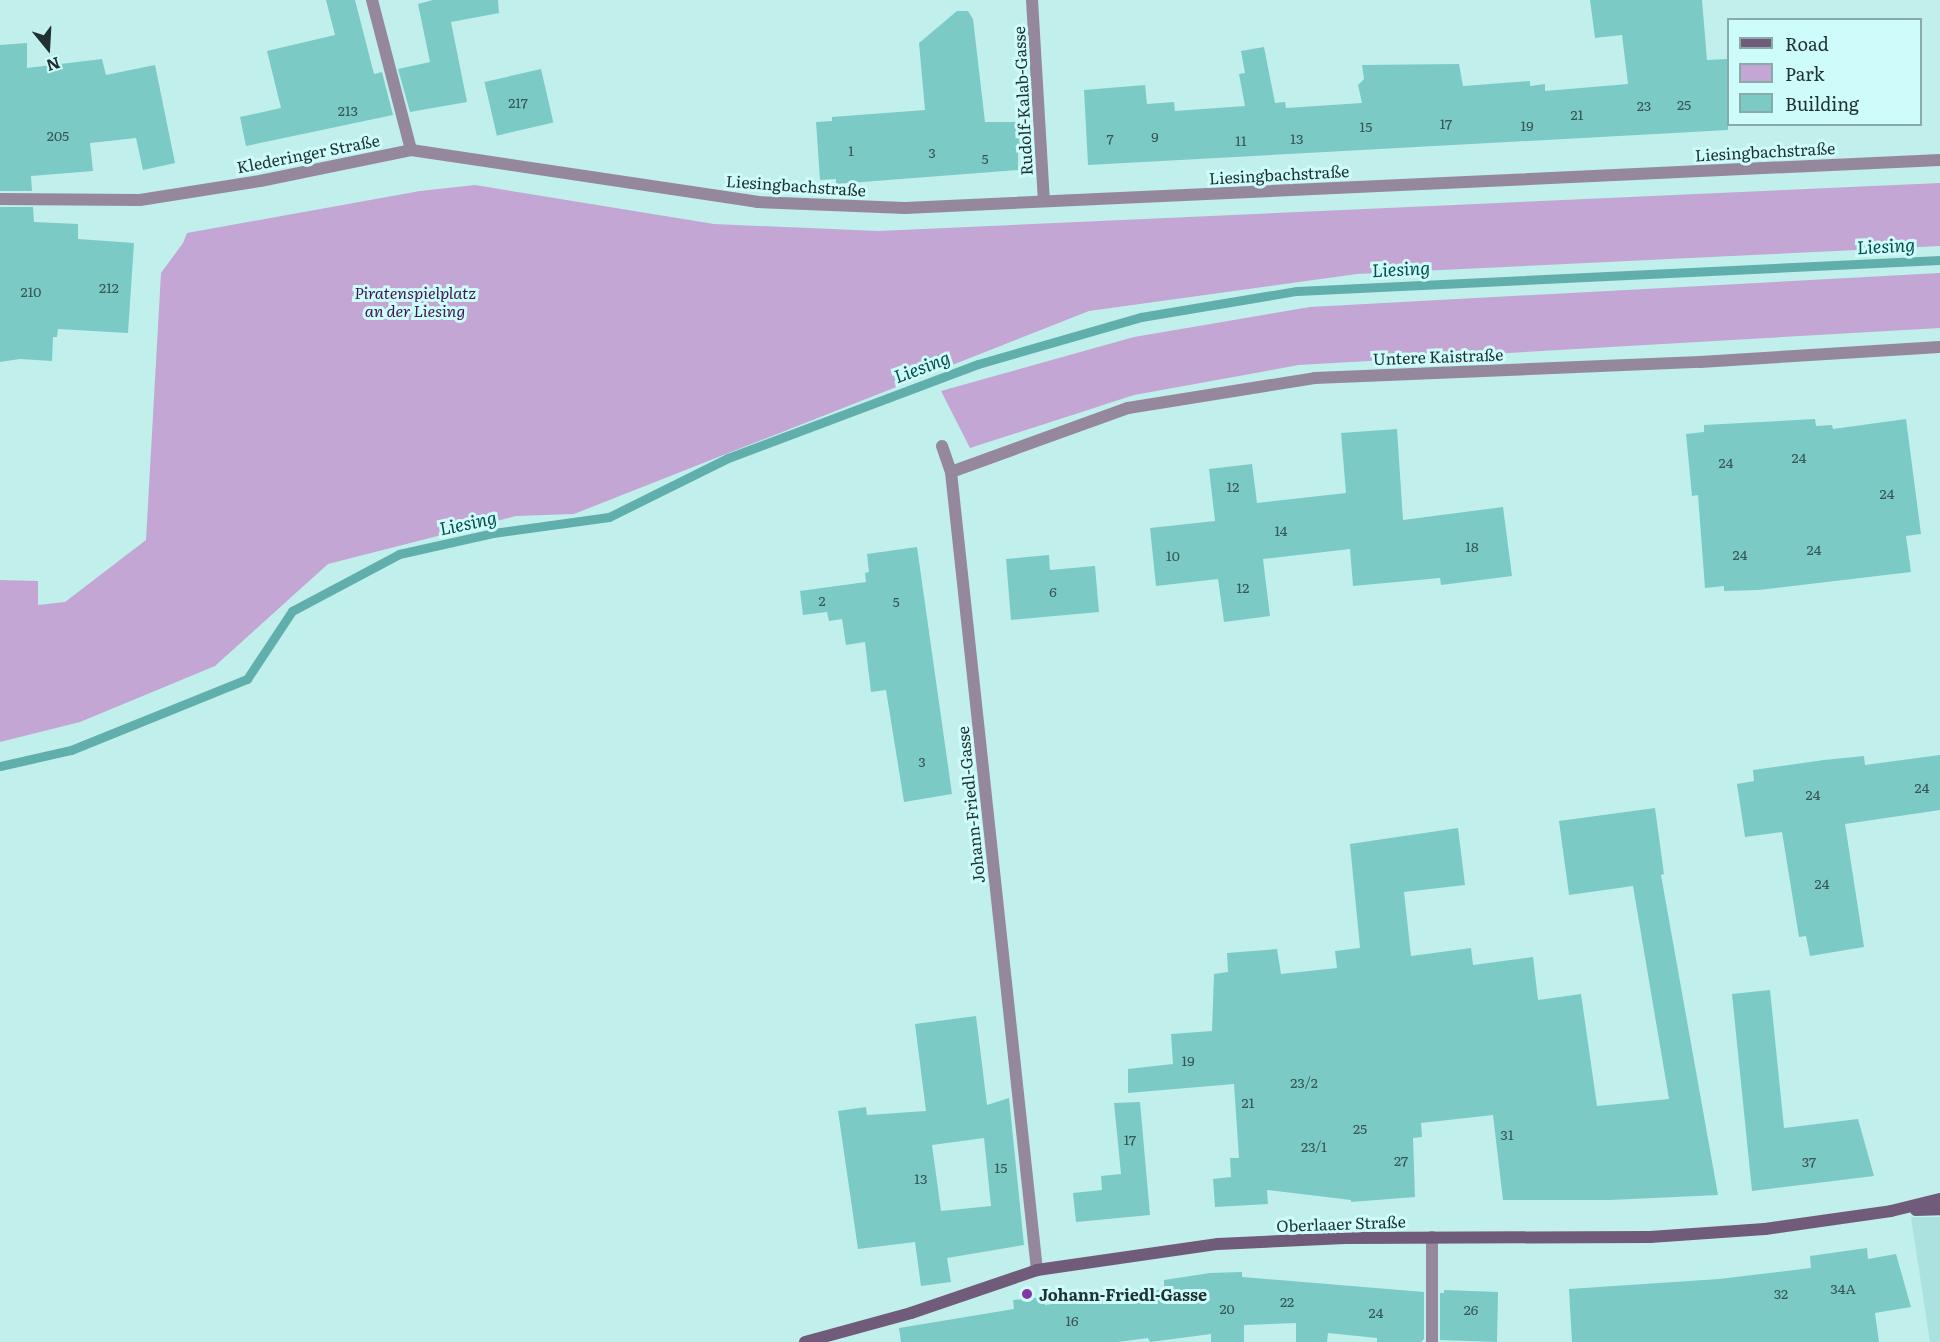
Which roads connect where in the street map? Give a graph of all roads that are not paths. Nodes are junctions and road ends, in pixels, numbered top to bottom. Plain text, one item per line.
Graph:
1 (372, 0) edge
2 (1032, 0) edge
3 (411, 150) junction
4 (1940, 160) edge
5 (621, 182) joint
6 (0, 199) edge
7 (1044, 201) junction
8 (1940, 347) edge
9 (942, 446) dead end
10 (951, 472) junction
11 (1940, 1199) edge
12 (1940, 1209) edge
13 (1890, 1211) junction
14 (1432, 1238) junction
15 (1037, 1270) junction
16 (805, 1342) edge
17 (1432, 1342) edge

1 - 3 street
2 - 7 street, Rudolf-Kalab-Gasse
3 - 5 street, Klederinger Straße
3 - 6 street, Klederinger Straße
4 - 7 street, Liesingbachstraße
5 - 7 street, Liesingbachstraße
8 - 10 street, Untere Kaistraße
9 - 10 street, Johann-Friedl-Gasse
10 - 15 street, Johann-Friedl-Gasse
11 - 13 main road
12 - 13 main road
13 - 14 main road, Oberlaaer Straße
14 - 15 main road, Oberlaaer Straße
14 - 17 street
15 - 16 main road, Oberlaaer Straße

